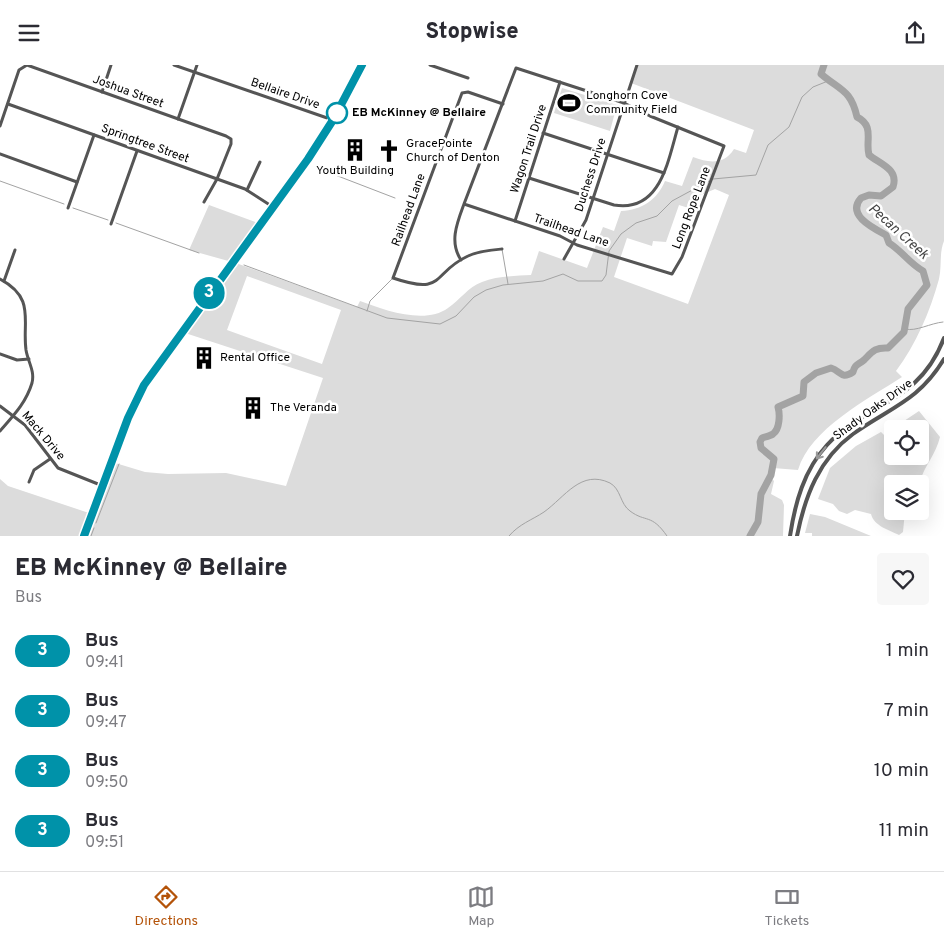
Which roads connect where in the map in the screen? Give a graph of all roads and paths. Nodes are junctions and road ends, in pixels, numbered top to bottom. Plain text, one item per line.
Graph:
1 (111, 65) edge
2 (174, 65) edge
3 (197, 65) edge
4 (362, 65) edge
5 (430, 65) edge
6 (637, 65) edge
7 (194, 72) junction
8 (468, 78) dead end
9 (560, 82) junction
10 (102, 92) junction
11 (624, 103) junction
12 (503, 104) junction
13 (8, 105) junction
14 (178, 119) junction
15 (333, 120) junction
16 (0, 126) edge
17 (678, 127) junction
18 (543, 133) junction
19 (94, 135) junction
20 (138, 151) junction
21 (0, 154) edge
22 (607, 154) junction
23 (260, 162) dead end
24 (664, 173) junction
25 (529, 178) junction
26 (217, 179) junction
27 (77, 182) junction
28 (247, 190) junction
29 (593, 198) junction
30 (204, 203) dead end
31 (464, 204) junction
32 (273, 207) junction
33 (68, 209) dead end
34 (514, 221) junction
35 (111, 224) dead end
36 (572, 243) junction
37 (502, 249) dead end
38 (15, 250) dead end
39 (564, 259) dead end
40 (461, 260) junction
41 (672, 274) joint
42 (2, 280) edge
43 (944, 338) edge
44 (0, 354) edge
45 (29, 359) junction
46 (944, 359) edge
47 (0, 406) edge
48 (14, 415) junction
49 (0, 431) edge
50 (50, 459) junction
51 (28, 482) dead end
52 (103, 486) junction
53 (84, 536) edge
54 (790, 536) edge
55 (797, 536) edge

1 - 10 street
2 - 7 street, Bellaire Drive
3 - 7 street
4 - 15 main road
5 - 8 street
6 - 11 street, Duchess Drive
7 - 14 street
7 - 15 street, Bellaire Drive
9 - 11 street
9 - 12 street
9 - 18 street, Wagon Trail Drive
10 - 13 street, Joshua Street
10 - 14 street, Joshua Street
11 - 17 street
11 - 22 street, Duchess Drive
12 - 31 street
12 - 40 street, Railhead Lane
13 - 16 street, Joshua Street
13 - 19 street, Springtree Street
14 - 26 street, Joshua Street
15 - 32 main road
17 - 24 street
17 - 41 street, Long Rope Lane
18 - 22 street
18 - 25 street, Wagon Trail Drive
19 - 20 street, Springtree Street
19 - 27 street
20 - 26 street, Springtree Street
20 - 35 street
21 - 27 street
22 - 24 street
22 - 29 street, Duchess Drive
23 - 28 street
24 - 29 street
25 - 29 street
25 - 34 street, Wagon Trail Drive
26 - 28 street, Springtree Street
26 - 30 street
27 - 33 street
28 - 32 street, Springtree Street
29 - 36 street, Duchess Drive
31 - 34 street, Trailhead Lane
31 - 40 street
32 - 52 main road
34 - 36 street, Trailhead Lane
36 - 39 street, Duchess Drive
36 - 41 street, Trailhead Lane
37 - 40 street
38 - 42 street
42 - 45 street
43 -> 54 street, Shady Oaks Drive
44 - 45 street
45 - 48 street
46 - 55 street, Shady Oaks Drive
47 - 48 street, Mack Drive
48 - 49 street
48 - 50 street, Mack Drive
50 - 51 street
50 - 52 street, Mack Drive
52 - 53 main road

